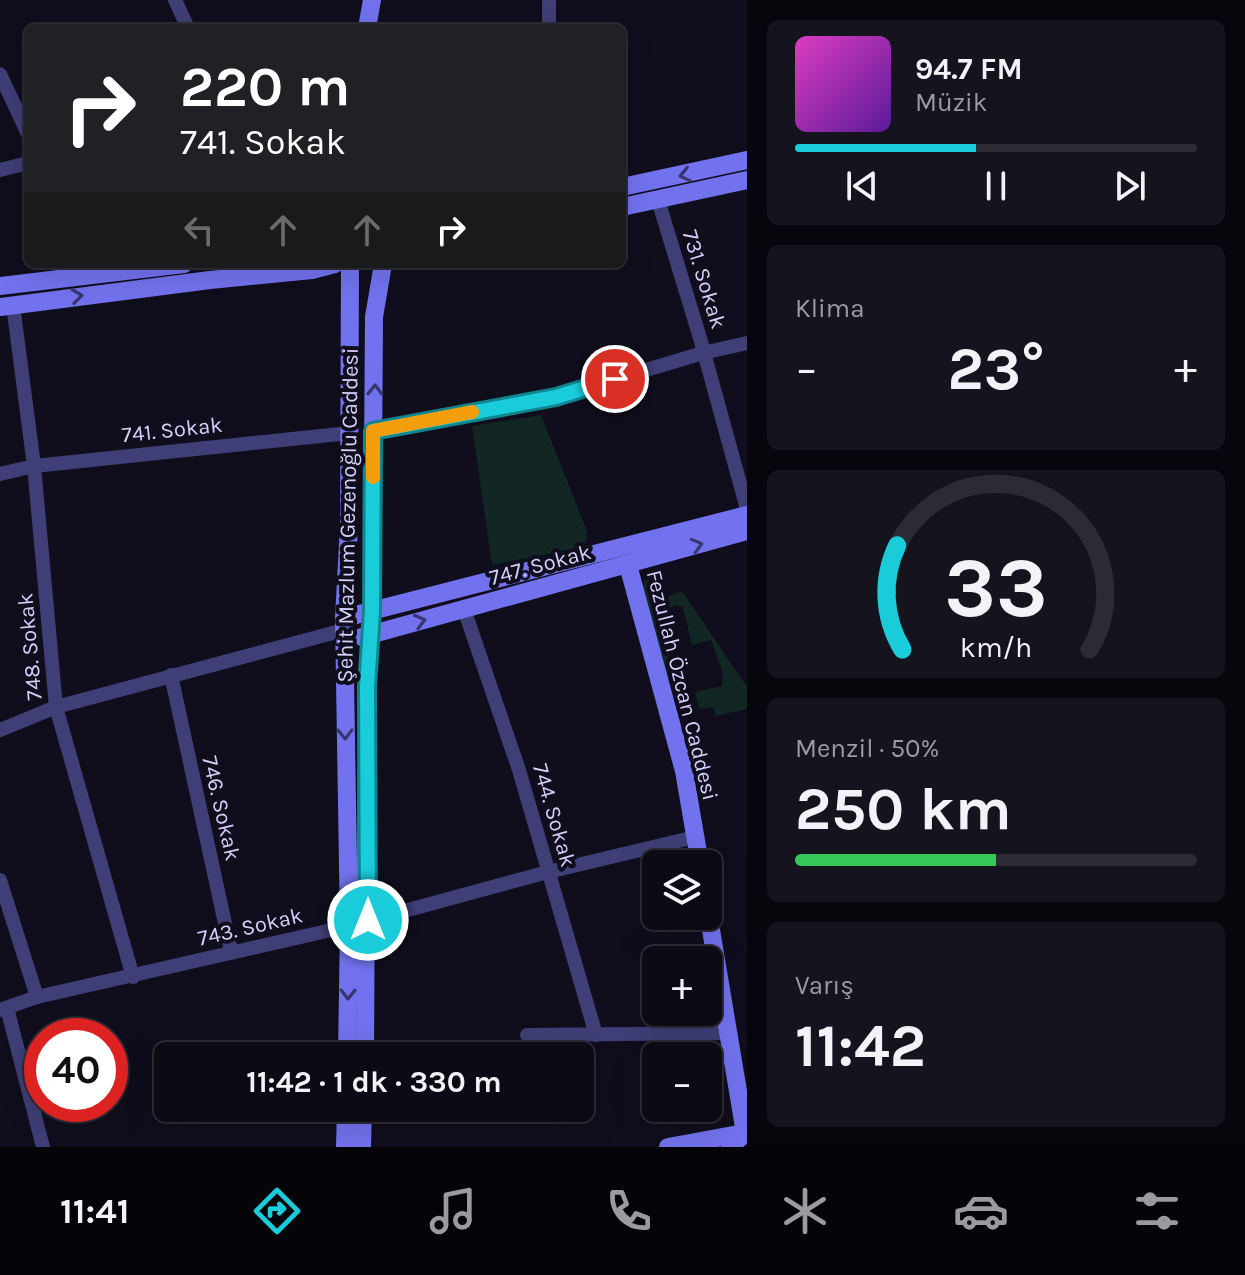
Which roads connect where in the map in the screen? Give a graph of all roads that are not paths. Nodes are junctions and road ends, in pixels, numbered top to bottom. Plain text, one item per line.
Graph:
1 (175, 0) edge
2 (373, 0) edge
3 (549, 0) edge
4 (186, 24) edge
5 (368, 24) edge
6 (378, 24) edge
7 (549, 24) edge
8 (0, 74) edge
9 (24, 125) edge
10 (747, 160) edge
11 (24, 164) edge
12 (0, 170) edge
13 (747, 180) edge
14 (626, 186) edge
15 (658, 200) junction
16 (626, 206) edge
17 (320, 268) edge
18 (350, 268) edge
19 (382, 268) edge
20 (93, 269) edge
21 (0, 286) edge
22 (6, 306) edge
23 (747, 343) edge
24 (703, 353) junction
25 (373, 431) junction
26 (349, 433) junction
27 (34, 466) junction
28 (0, 474) edge
29 (747, 509) edge
30 (747, 515) edge
31 (747, 531) edge
32 (628, 565) junction
33 (464, 609) junction
34 (372, 611) junction
35 (344, 630) junction
36 (371, 634) junction
37 (171, 675) junction
38 (56, 707) junction
39 (0, 730) edge
40 (695, 837) junction
41 (697, 850) edge
42 (548, 872) junction
43 (0, 880) edge
44 (368, 920) junction
45 (349, 926) junction
46 (711, 930) edge
47 (231, 951) junction
48 (133, 977) junction
49 (37, 997) junction
50 (3, 1009) edge
51 (728, 1033) junction
52 (527, 1035) dead end
53 (596, 1035) junction
54 (347, 1042) edge
55 (365, 1042) edge
56 (346, 1122) edge
57 (363, 1122) edge
58 (746, 1133) edge
59 (43, 1147) edge
60 (345, 1147) edge
61 (362, 1147) edge
62 (668, 1147) edge
63 (730, 1147) edge

1 - 4 street
2 - 5 street
2 - 6 street
3 - 7 street
8 - 9 street
10 -> 14 street
11 - 12 street
13 - 15 street
15 - 16 street
15 - 24 street, 731. Sokak
22 -> 17 street
18 - 26 street, Şehit Mazlum Gezenoğlu Caddesi
25 -> 19 street, Şehit Mazlum Gezenoğlu Caddesi
20 - 21 street
22 - 27 street, 748. Sokak
23 - 24 street
24 - 25 street
24 - 29 street, 731. Sokak
25 - 34 street, Şehit Mazlum Gezenoğlu Caddesi
26 - 27 street, 741. Sokak
26 - 35 street, Şehit Mazlum Gezenoğlu Caddesi
27 - 28 street, 741. Sokak
27 - 38 street, 748. Sokak
30 - 34 street
32 -> 31 street, 747. Sokak
32 - 33 street, 747. Sokak
32 - 40 street, Fezullah Özcan Caddesi
36 -> 33 street, 747. Sokak
33 - 42 street, 744. Sokak
34 - 35 street
34 - 36 street, Şehit Mazlum Gezenoğlu Caddesi
35 - 36 street, 747. Sokak
35 - 37 street, 747. Sokak
35 -> 45 street, Şehit Mazlum Gezenoğlu Caddesi
36 - 44 street, Şehit Mazlum Gezenoğlu Caddesi
37 - 38 street, 747. Sokak
37 - 47 street, 746. Sokak
38 - 39 street, 747. Sokak
38 - 48 street, 748. Sokak
40 - 41 street, Fezullah Özcan Caddesi
40 - 42 street, 743. Sokak
42 - 44 street, 743. Sokak
42 - 53 street, 744. Sokak
43 - 49 street
44 - 45 street, 743. Sokak
44 - 55 street, Şehit Mazlum Gezenoğlu Caddesi
45 - 47 street, 743. Sokak
45 -> 54 street, Şehit Mazlum Gezenoğlu Caddesi
46 - 51 street
47 - 48 street, 743. Sokak
48 - 49 street, 743. Sokak
49 - 50 street, 743. Sokak
50 - 59 street
51 - 53 street
51 - 58 street
52 - 53 street
56 - 60 street
57 - 61 street
58 - 62 street
58 - 63 street

